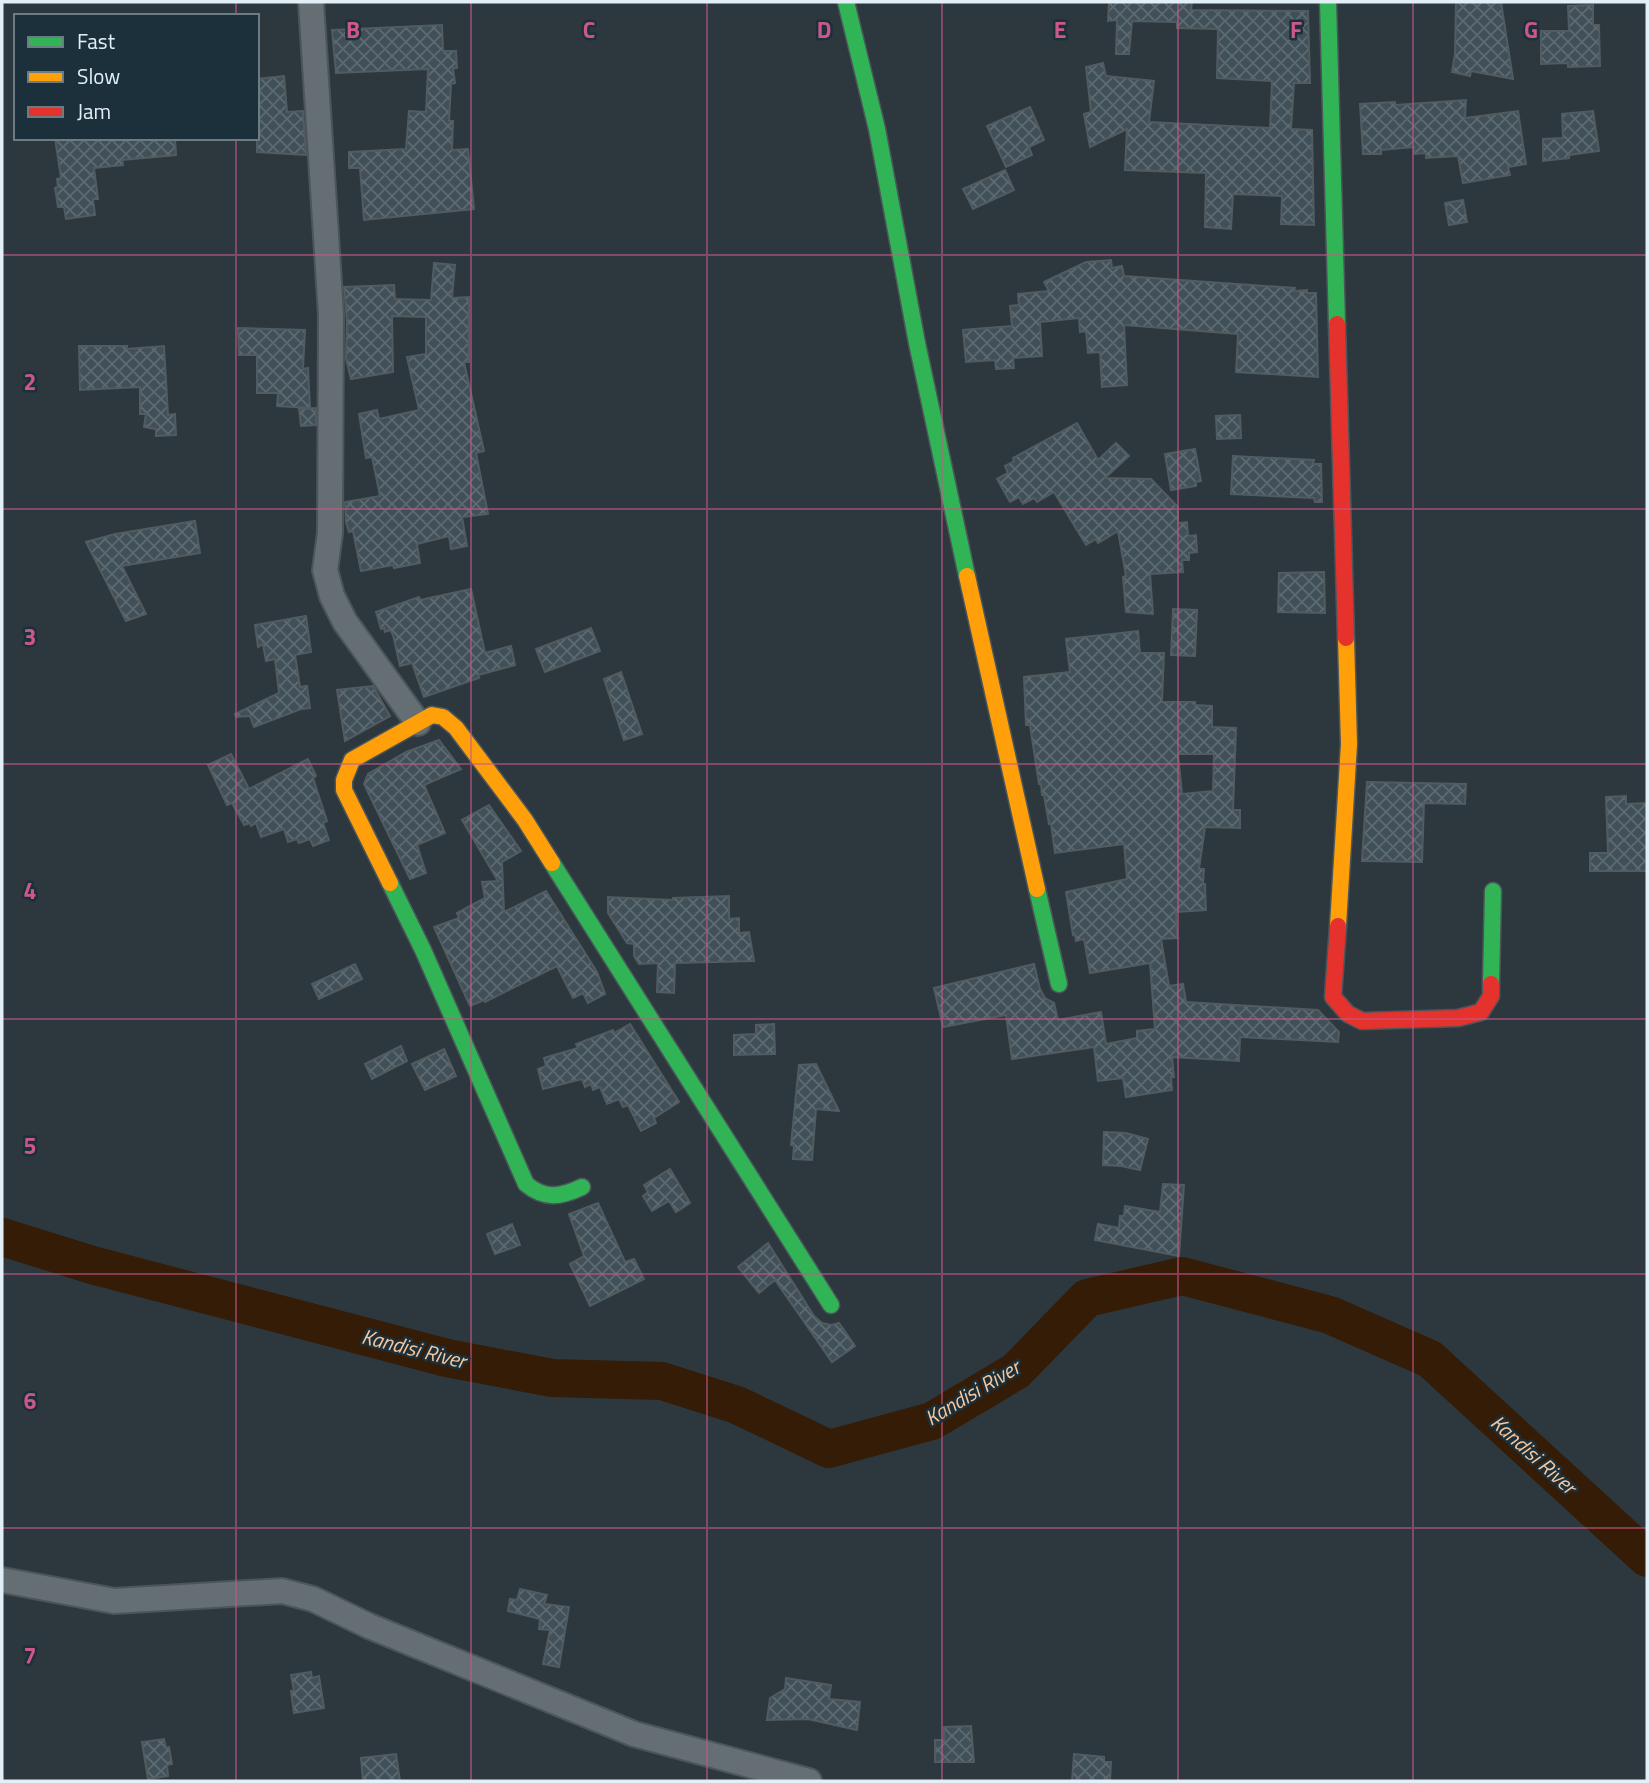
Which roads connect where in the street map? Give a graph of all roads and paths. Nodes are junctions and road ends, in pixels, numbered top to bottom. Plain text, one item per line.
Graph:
1 (311, 2) edge
2 (846, 2) edge
3 (1328, 2) edge
4 (418, 723) junction
5 (1493, 891) dead end
6 (1059, 984) dead end
7 (582, 1187) dead end
8 (831, 1305) dead end
9 (2, 1580) edge
10 (809, 1781) edge

1 - 4 street
2 - 6 street
3 - 5 street
4 - 7 street
4 - 8 street
9 - 10 street

